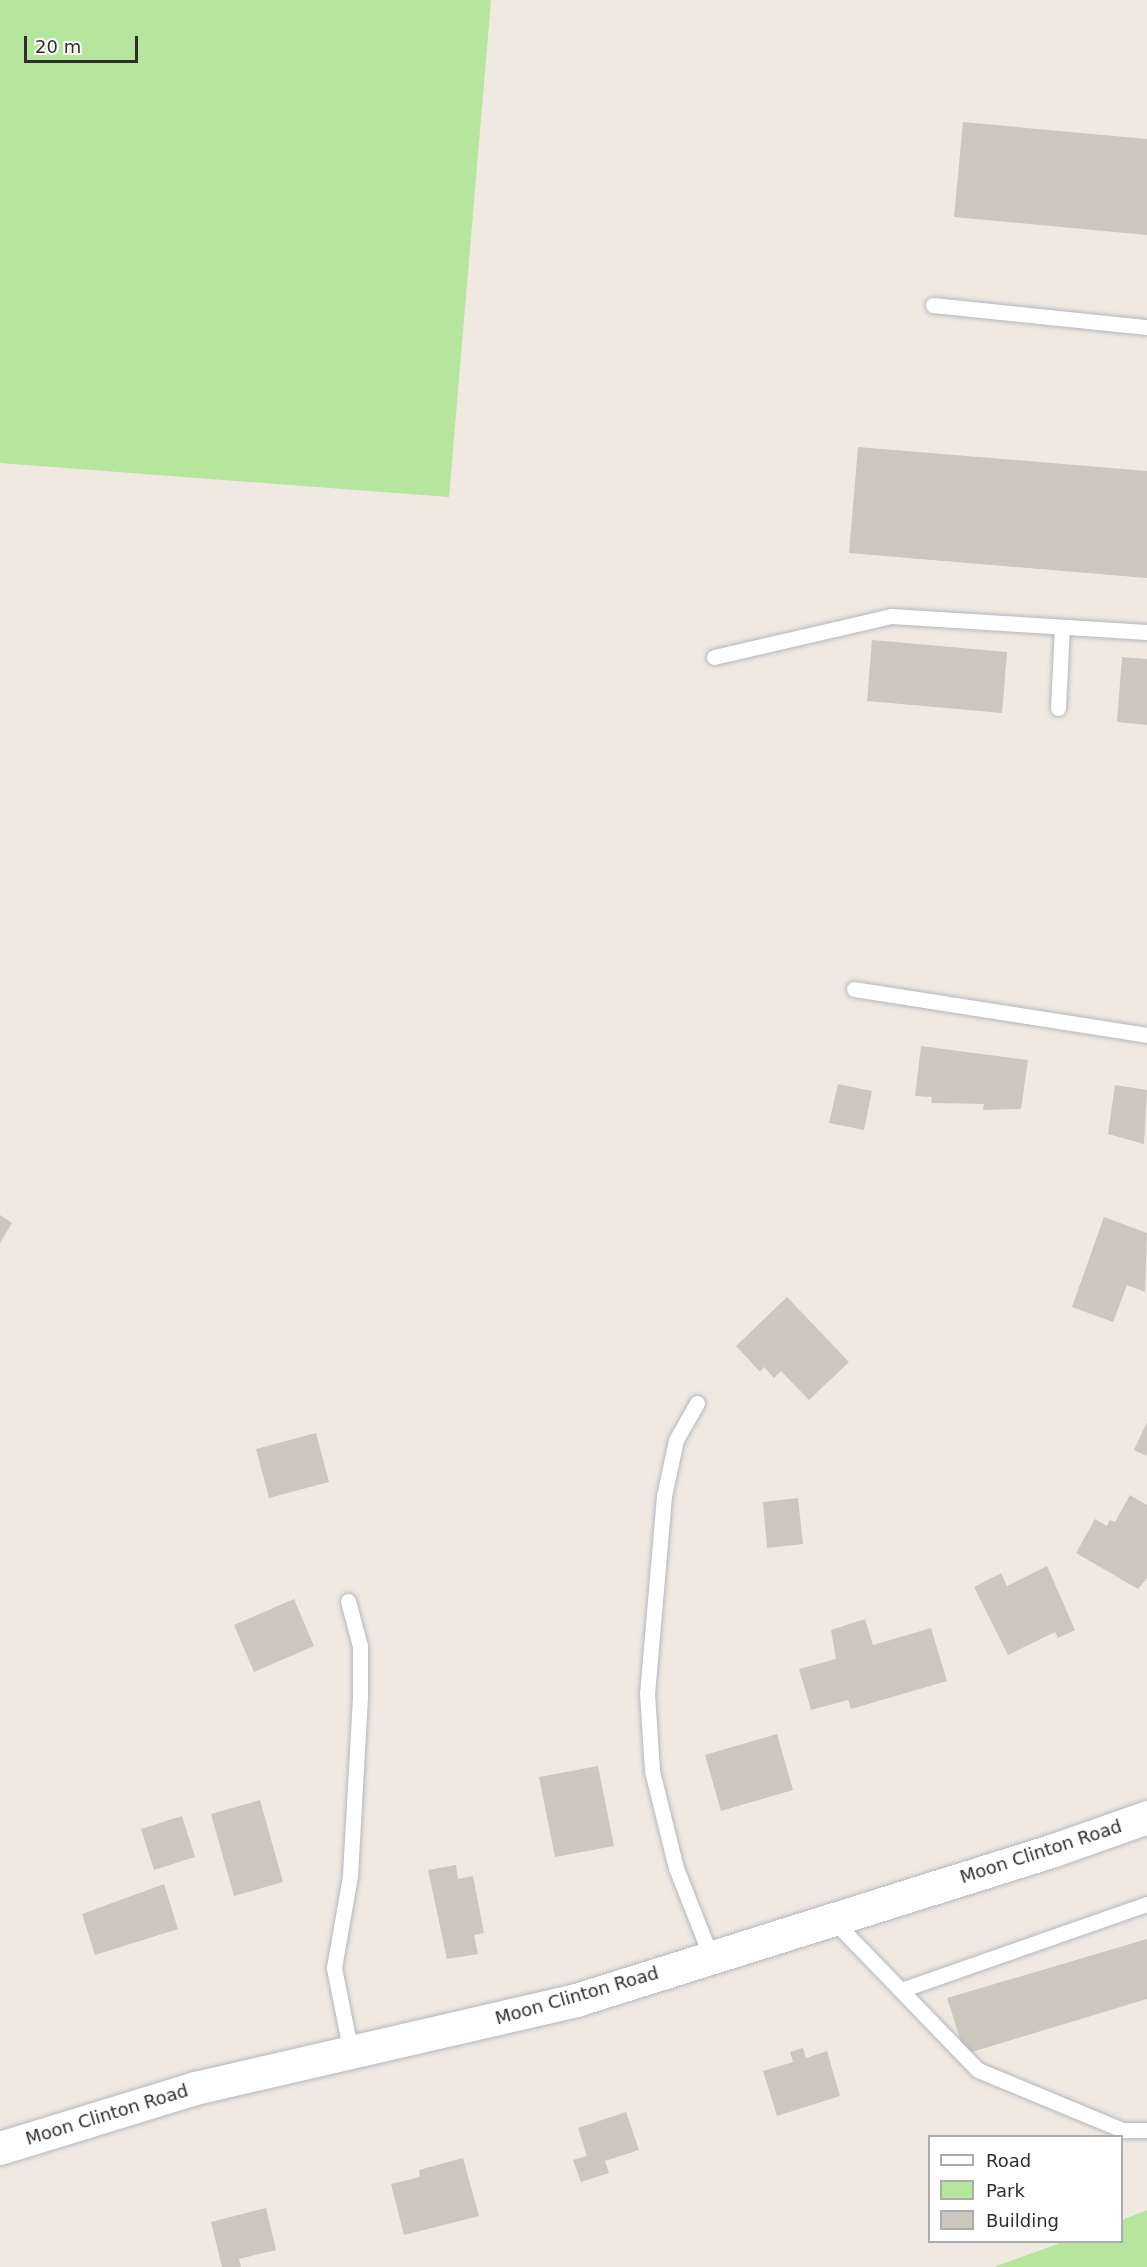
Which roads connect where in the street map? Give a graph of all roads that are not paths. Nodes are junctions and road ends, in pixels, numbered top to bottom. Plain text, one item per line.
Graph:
1 (933, 305) dead end
2 (1147, 327) edge
3 (1062, 627) junction
4 (1147, 632) edge
5 (714, 657) dead end
6 (1058, 708) dead end
7 (854, 989) dead end
8 (1147, 1035) edge
9 (697, 1403) dead end
10 (348, 1600) dead end
11 (1147, 1816) edge
12 (1147, 1904) edge
13 (831, 1918) junction
14 (711, 1957) junction
15 (901, 1989) junction
16 (351, 2053) junction
17 (1147, 2130) edge
18 (0, 2148) edge

1 - 2 lane
3 - 4 lane
3 - 5 lane
3 - 6 lane
7 - 8 lane
9 - 14 lane
10 - 16 lane
11 - 13 street, Moon Clinton Road
12 - 15 lane
13 - 14 street, Moon Clinton Road
13 - 15 lane
14 - 16 street, Moon Clinton Road
15 - 17 lane
16 - 18 street, Moon Clinton Road

